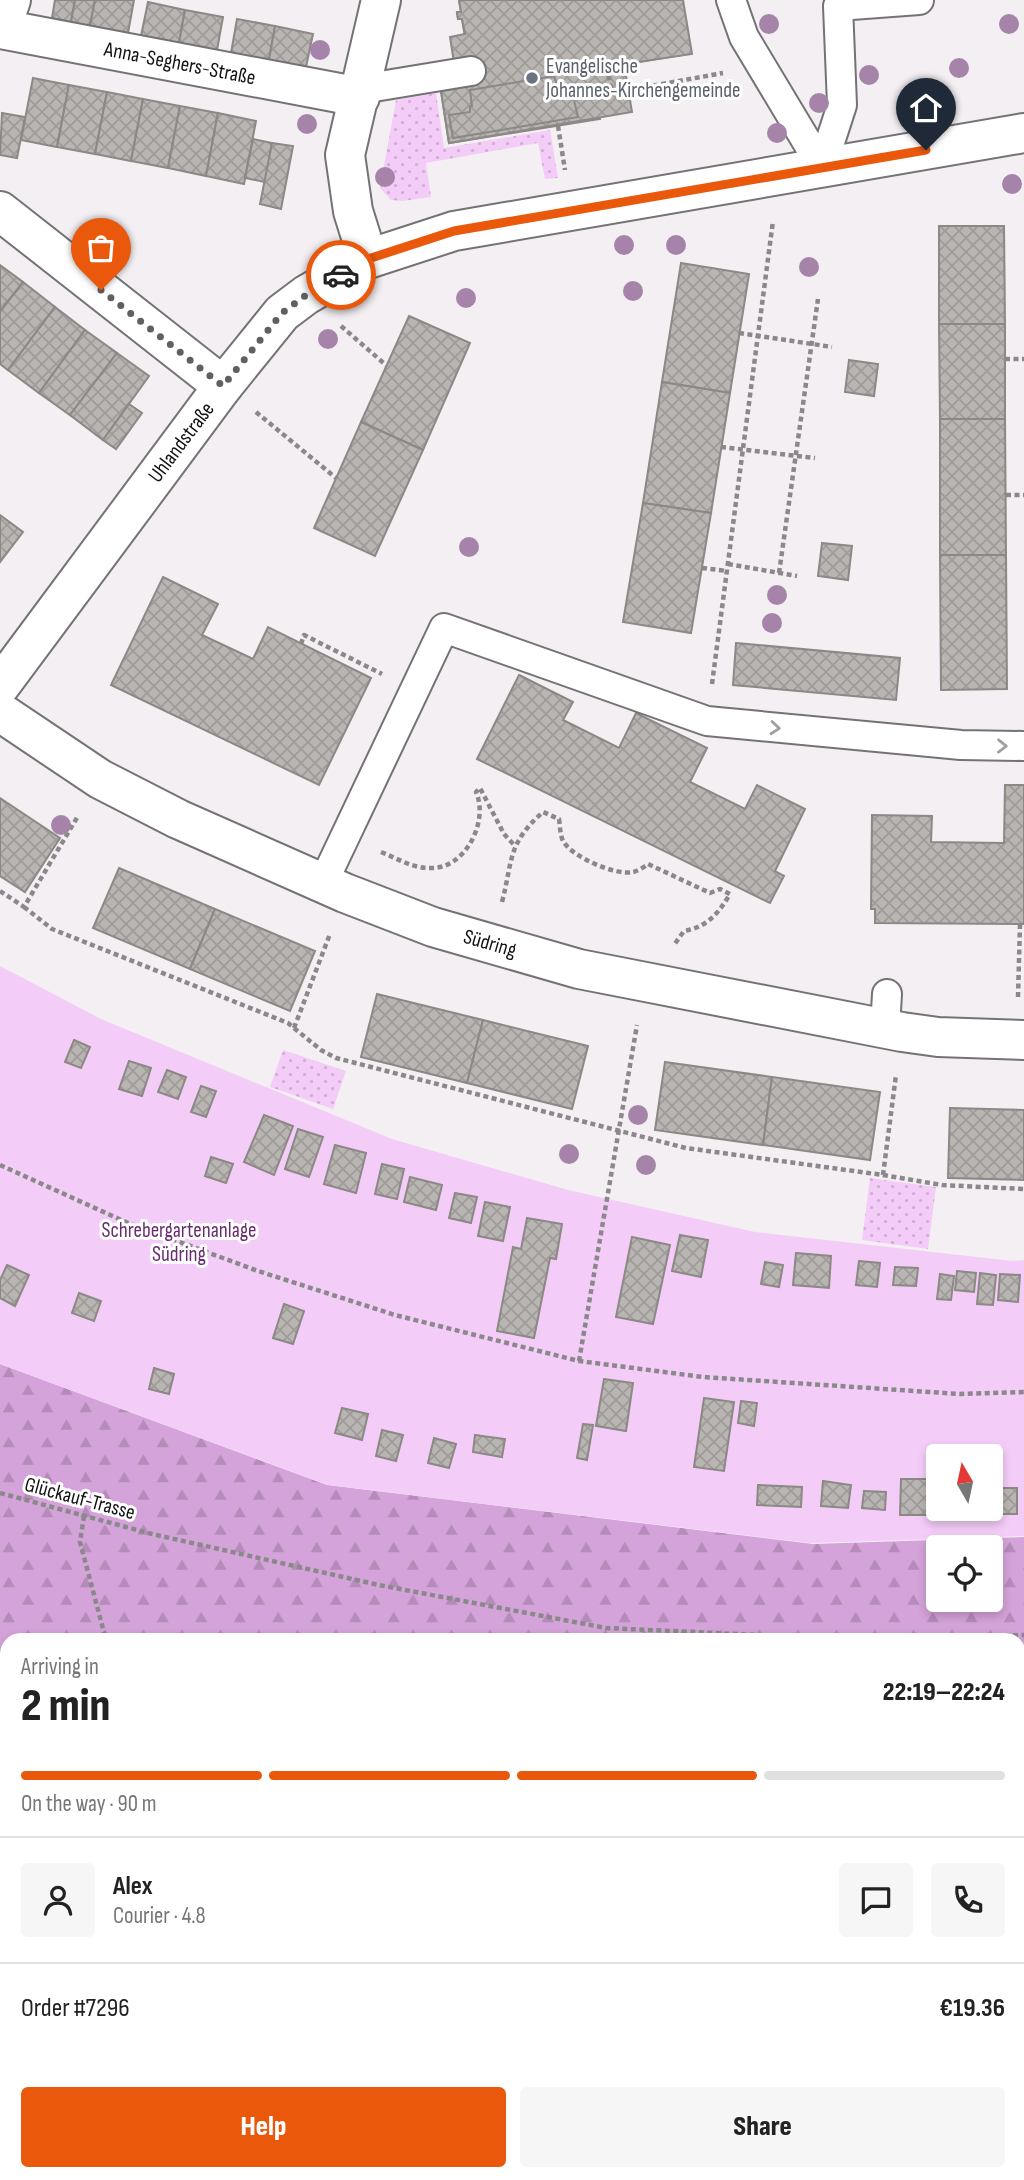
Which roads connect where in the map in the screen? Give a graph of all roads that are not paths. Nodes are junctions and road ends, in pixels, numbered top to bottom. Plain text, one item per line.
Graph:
1 (12, 0) edge
2 (381, 0) edge
3 (731, 0) edge
4 (919, 0) edge
5 (0, 30) edge
6 (471, 71) dead end
7 (360, 93) junction
8 (1024, 133) edge
9 (822, 167) junction
10 (0, 211) edge
11 (368, 259) junction
12 (223, 386) junction
13 (0, 686) edge
14 (0, 712) edge
15 (1024, 746) edge
16 (334, 888) junction
17 (1020, 1040) edge

1 - 5 street, Anna-Seghers-Straße
2 - 7 street
3 - 9 lane
4 - 9 lane
5 - 7 street, Anna-Seghers-Straße
6 - 7 lane
7 - 11 street
8 - 9 street, Uhlandstraße
9 - 11 street, Uhlandstraße
10 - 12 street
11 - 12 street, Uhlandstraße
12 - 13 street, Uhlandstraße
14 - 16 street, Südring
16 -> 15 lane
16 - 17 street, Südring

